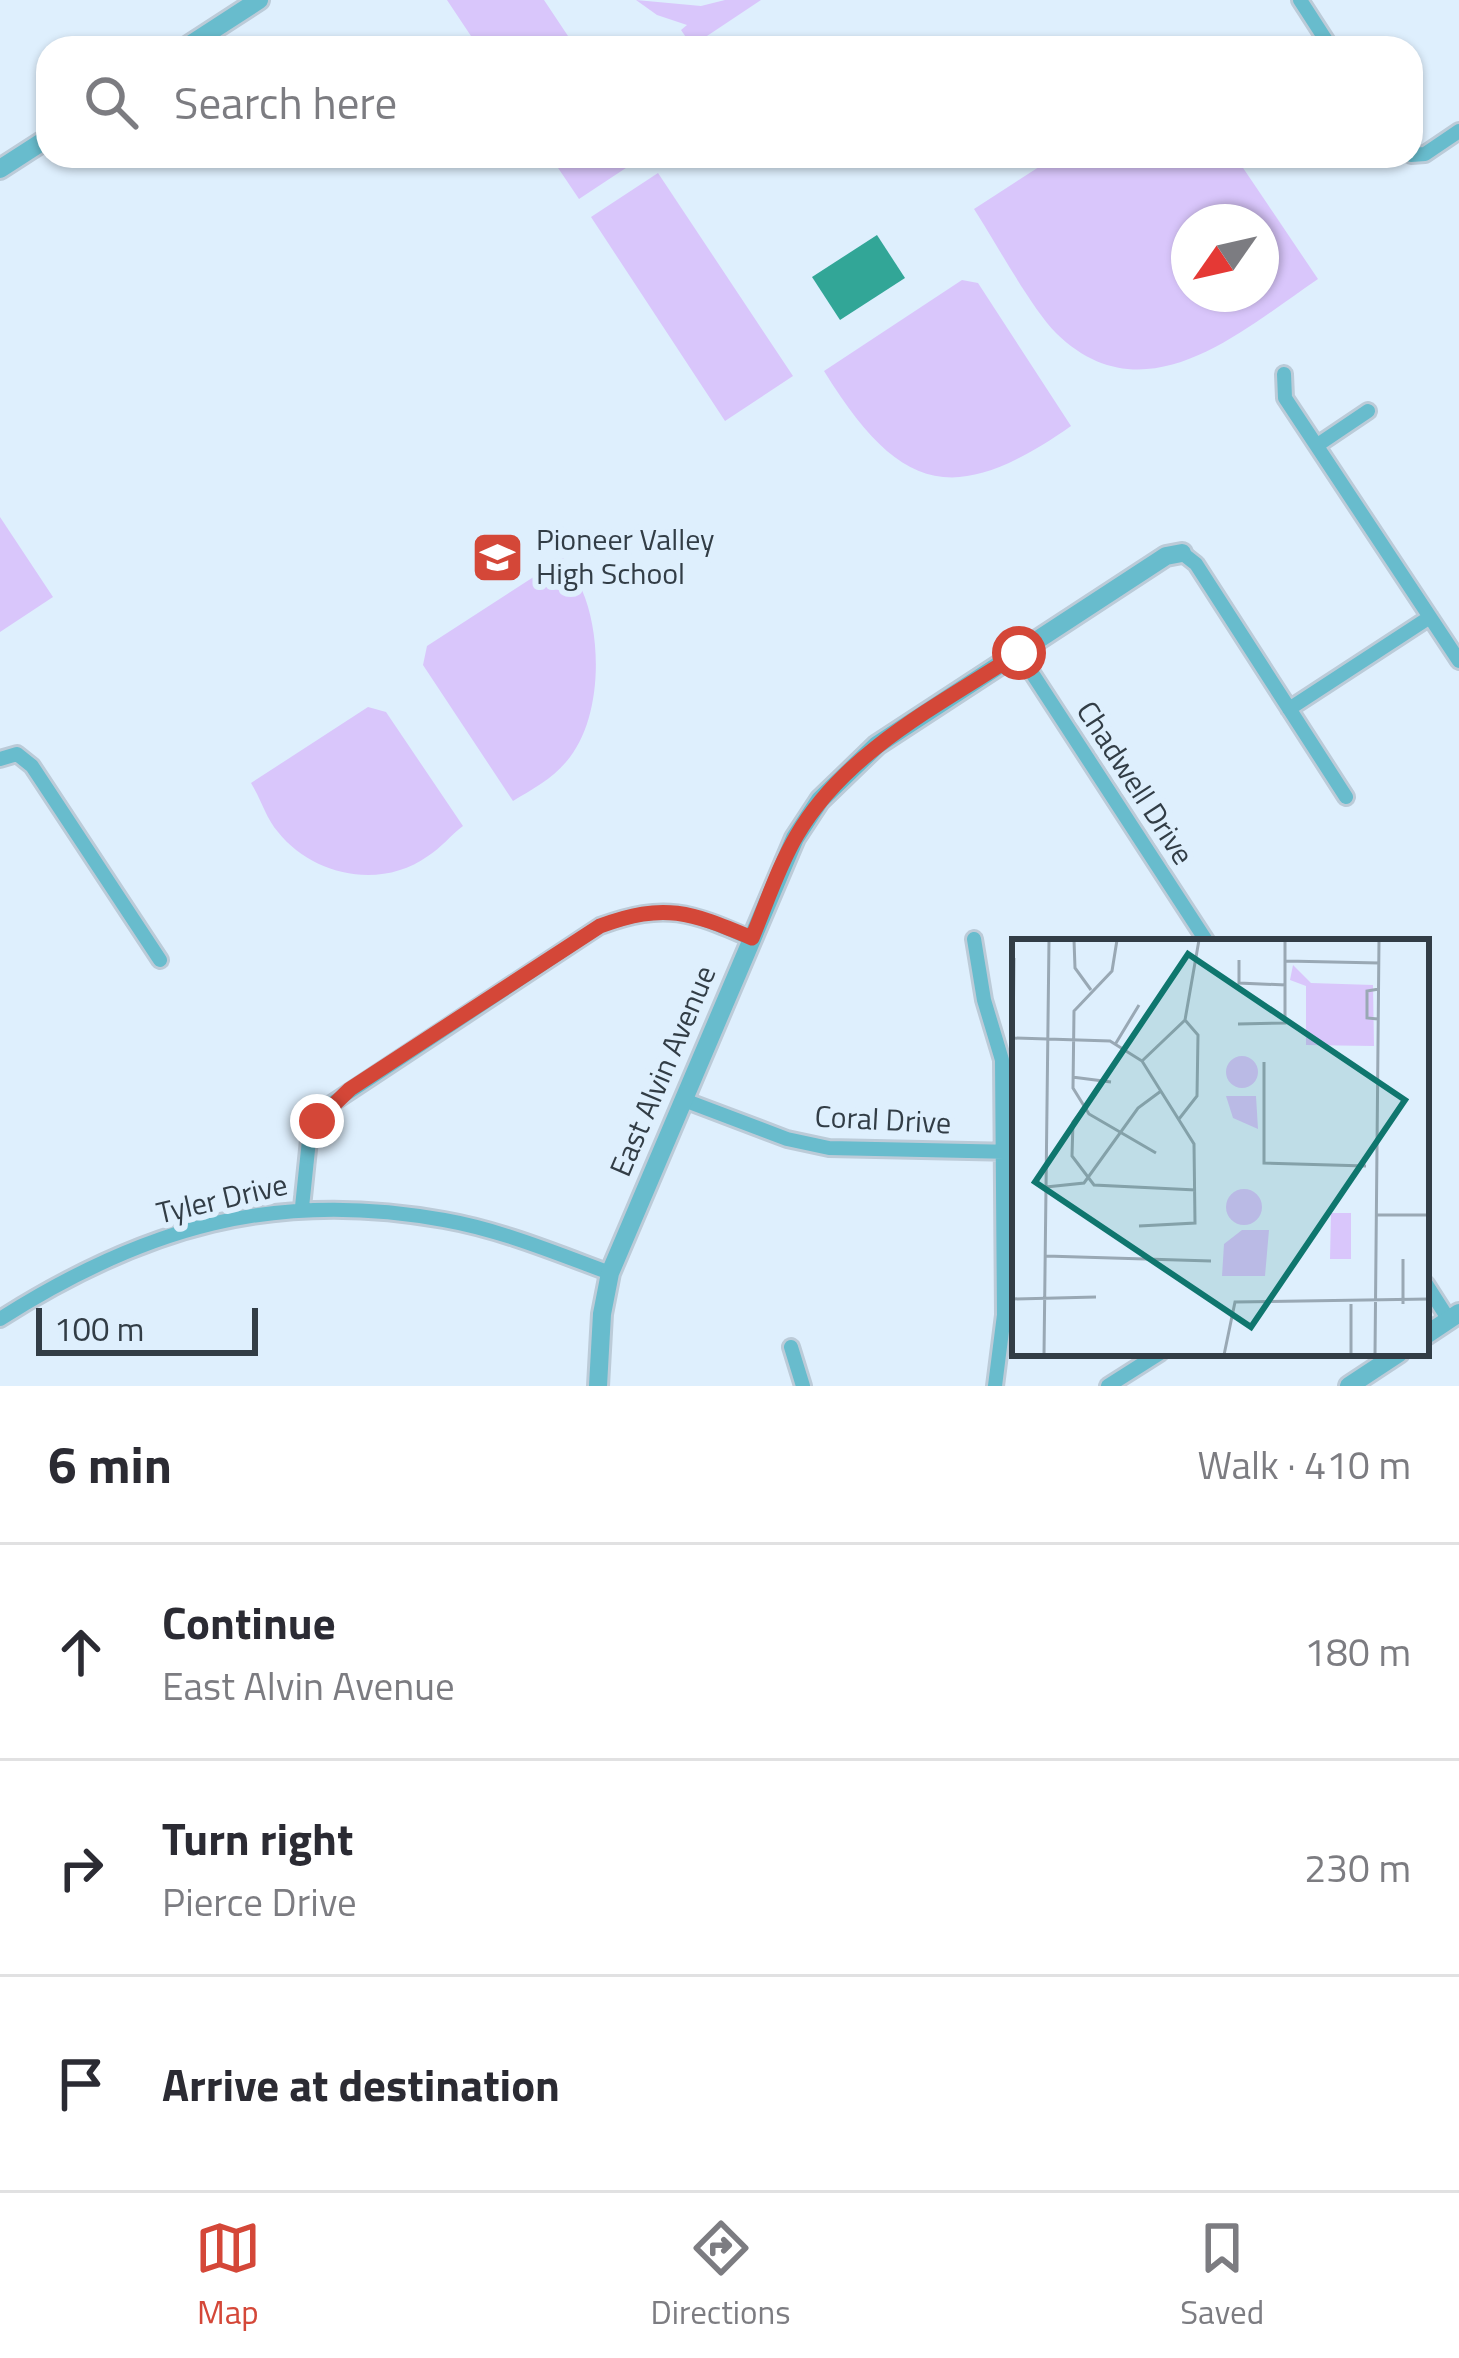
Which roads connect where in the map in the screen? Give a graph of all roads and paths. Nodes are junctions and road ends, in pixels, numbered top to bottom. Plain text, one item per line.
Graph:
1 (259, 0) edge
2 (1300, 0) edge
3 (204, 36) edge
4 (1323, 36) edge
5 (1459, 131) edge
6 (36, 146) edge
7 (1423, 154) edge
8 (0, 170) edge
9 (1284, 374) dead end
10 (1368, 411) dead end
11 (1319, 444) junction
12 (1182, 553) joint
13 (1430, 617) junction
14 (1019, 653) junction
15 (1459, 661) edge
16 (1289, 710) junction
17 (0, 759) edge
18 (1346, 797) dead end
19 (752, 938) junction
20 (974, 939) dead end
21 (1205, 939) edge
22 (160, 960) dead end
23 (684, 1100) junction
24 (1010, 1151) edge
25 (302, 1207) junction
26 (610, 1273) junction
27 (1429, 1288) edge
28 (1454, 1317) edge
29 (0, 1319) edge
30 (791, 1347) dead end
31 (1155, 1356) edge
32 (1394, 1356) edge
33 (598, 1386) edge
34 (803, 1386) edge
35 (995, 1386) edge
36 (1108, 1386) edge
37 (1348, 1386) edge

1 - 3 street
2 - 4 street
5 - 7 street
6 - 8 street
9 - 11 street
10 - 11 street
11 - 13 street
12 - 14 street, East Alvin Avenue
12 - 16 street
13 - 15 street
13 - 16 street
14 - 19 street, East Alvin Avenue
14 - 21 street, Chadwell Drive
16 - 18 street
17 - 22 street
19 - 23 street, East Alvin Avenue
19 - 25 street
20 - 24 street
23 - 24 street, Coral Drive
23 - 26 street, East Alvin Avenue
24 - 35 street
25 - 26 street, Tyler Drive
25 - 29 street, Tyler Drive
26 - 33 street, East Alvin Avenue
27 - 28 street
30 - 34 street
31 - 36 street
32 - 37 street

